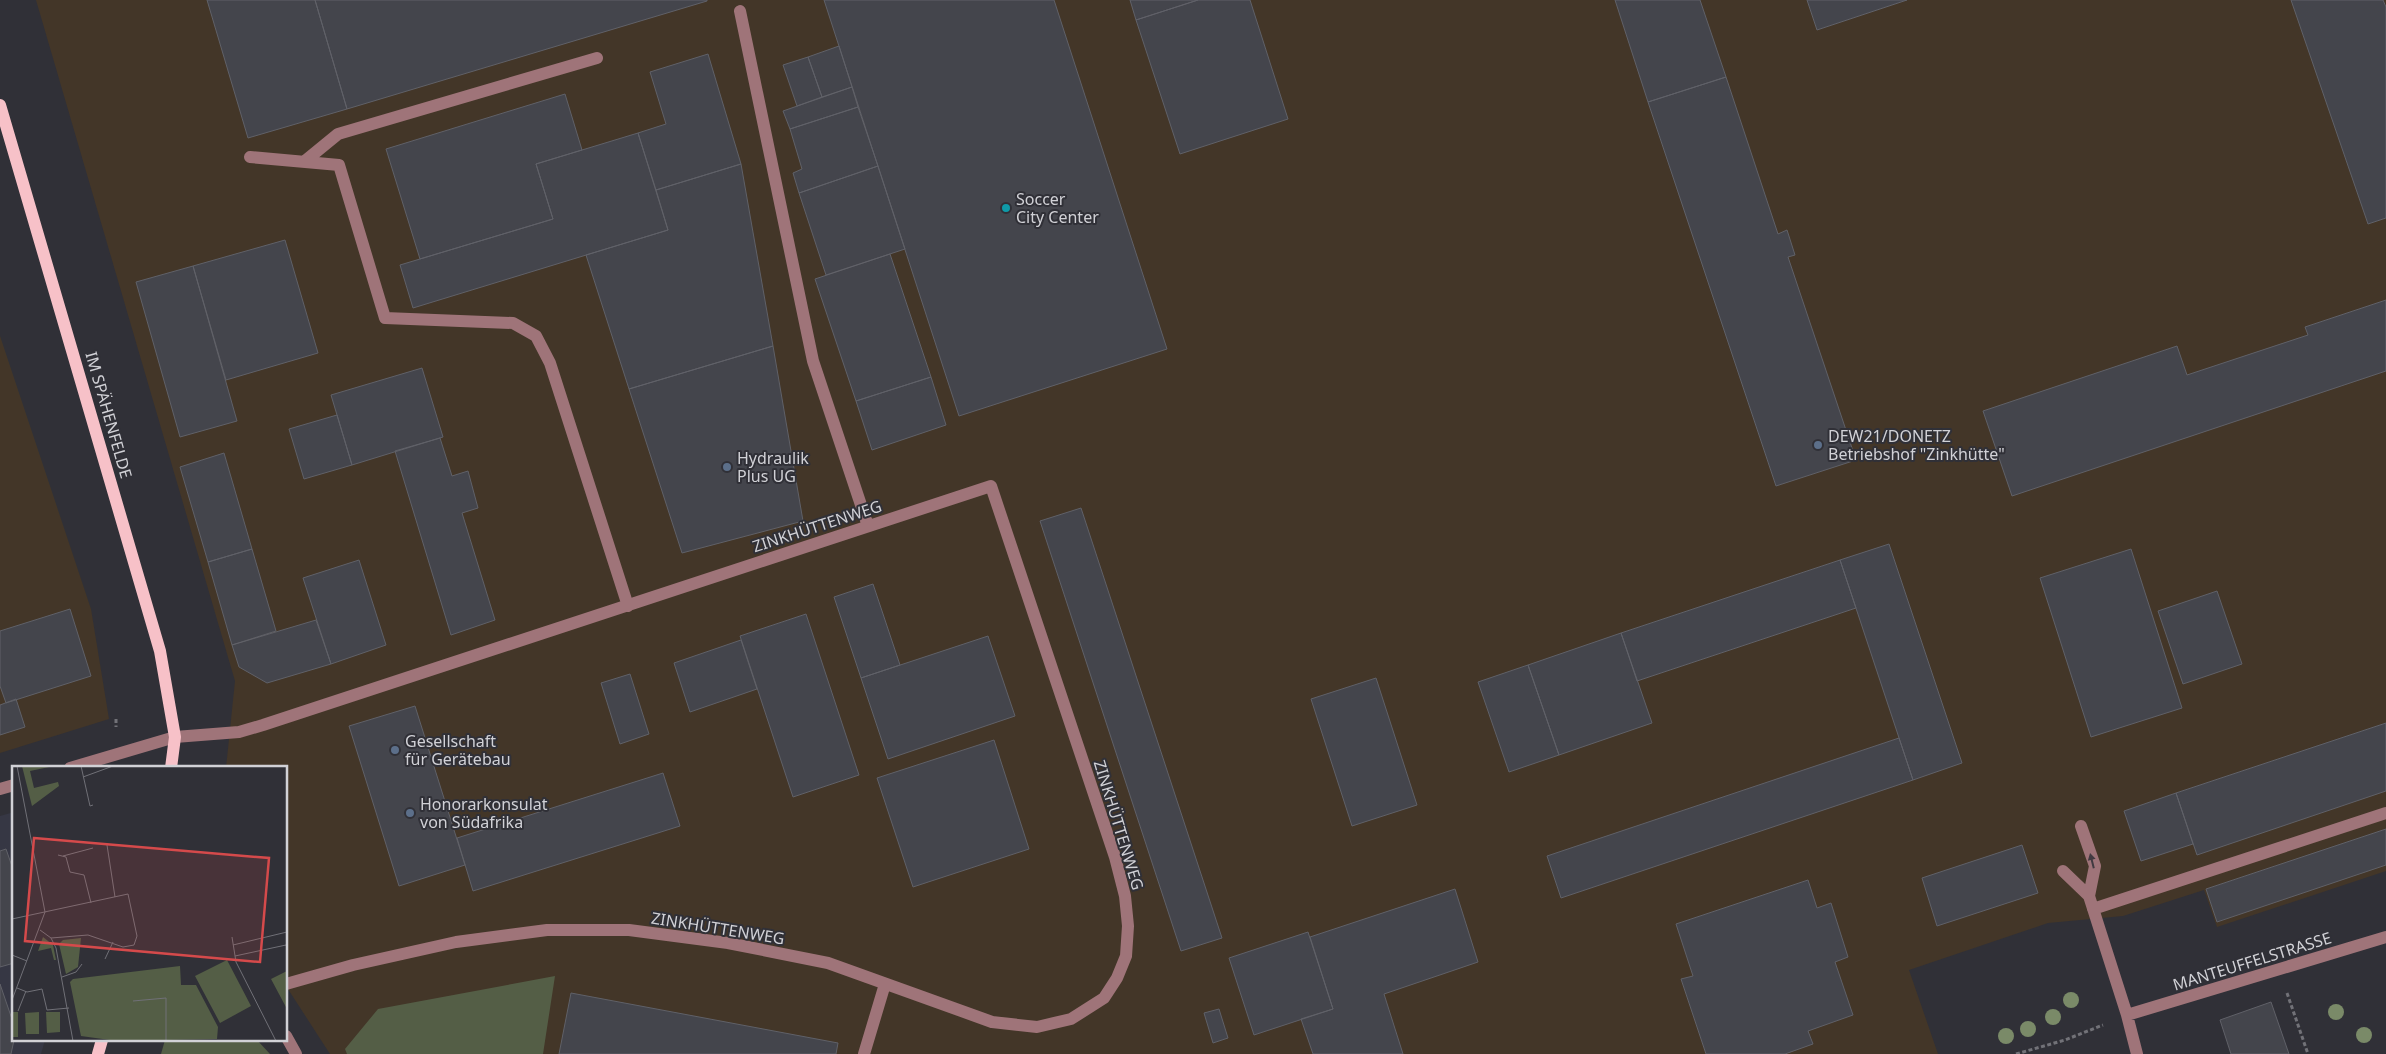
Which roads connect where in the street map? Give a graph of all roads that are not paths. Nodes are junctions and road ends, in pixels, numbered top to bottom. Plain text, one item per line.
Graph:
1 (740, 11) dead end
2 (597, 58) dead end
3 (0, 105) edge
4 (250, 157) dead end
5 (305, 161) junction
6 (868, 526) junction
7 (628, 606) junction
8 (175, 737) junction
9 (77, 766) edge
10 (171, 766) edge
11 (12, 786) edge
12 (0, 790) edge
13 (2386, 813) edge
14 (2081, 826) dead end
15 (2063, 871) dead end
16 (2089, 896) junction
17 (2093, 909) junction
18 (2386, 937) edge
19 (288, 983) edge
20 (885, 984) junction
21 (2126, 1015) junction
22 (288, 1040) edge
23 (296, 1054) edge
24 (864, 1054) edge
25 (2136, 1054) edge

1 - 6 street
2 - 5 street
3 - 8 main road, IM SPÄHENFELDE
4 - 5 street
5 - 7 street
6 - 7 street, ZINKHÜTTENWEG
6 - 20 street, ZINKHÜTTENWEG
7 - 8 street, ZINKHÜTTENWEG
8 - 9 street
8 - 10 main road, IM SPÄHENFELDE
11 - 12 street
13 - 17 street
16 -> 14 street
15 - 16 street
16 - 17 street
17 - 21 street
18 - 21 street, MANTEUFFELSTRASSE
19 - 20 street, ZINKHÜTTENWEG
20 - 24 street
21 - 25 street
22 - 23 street

